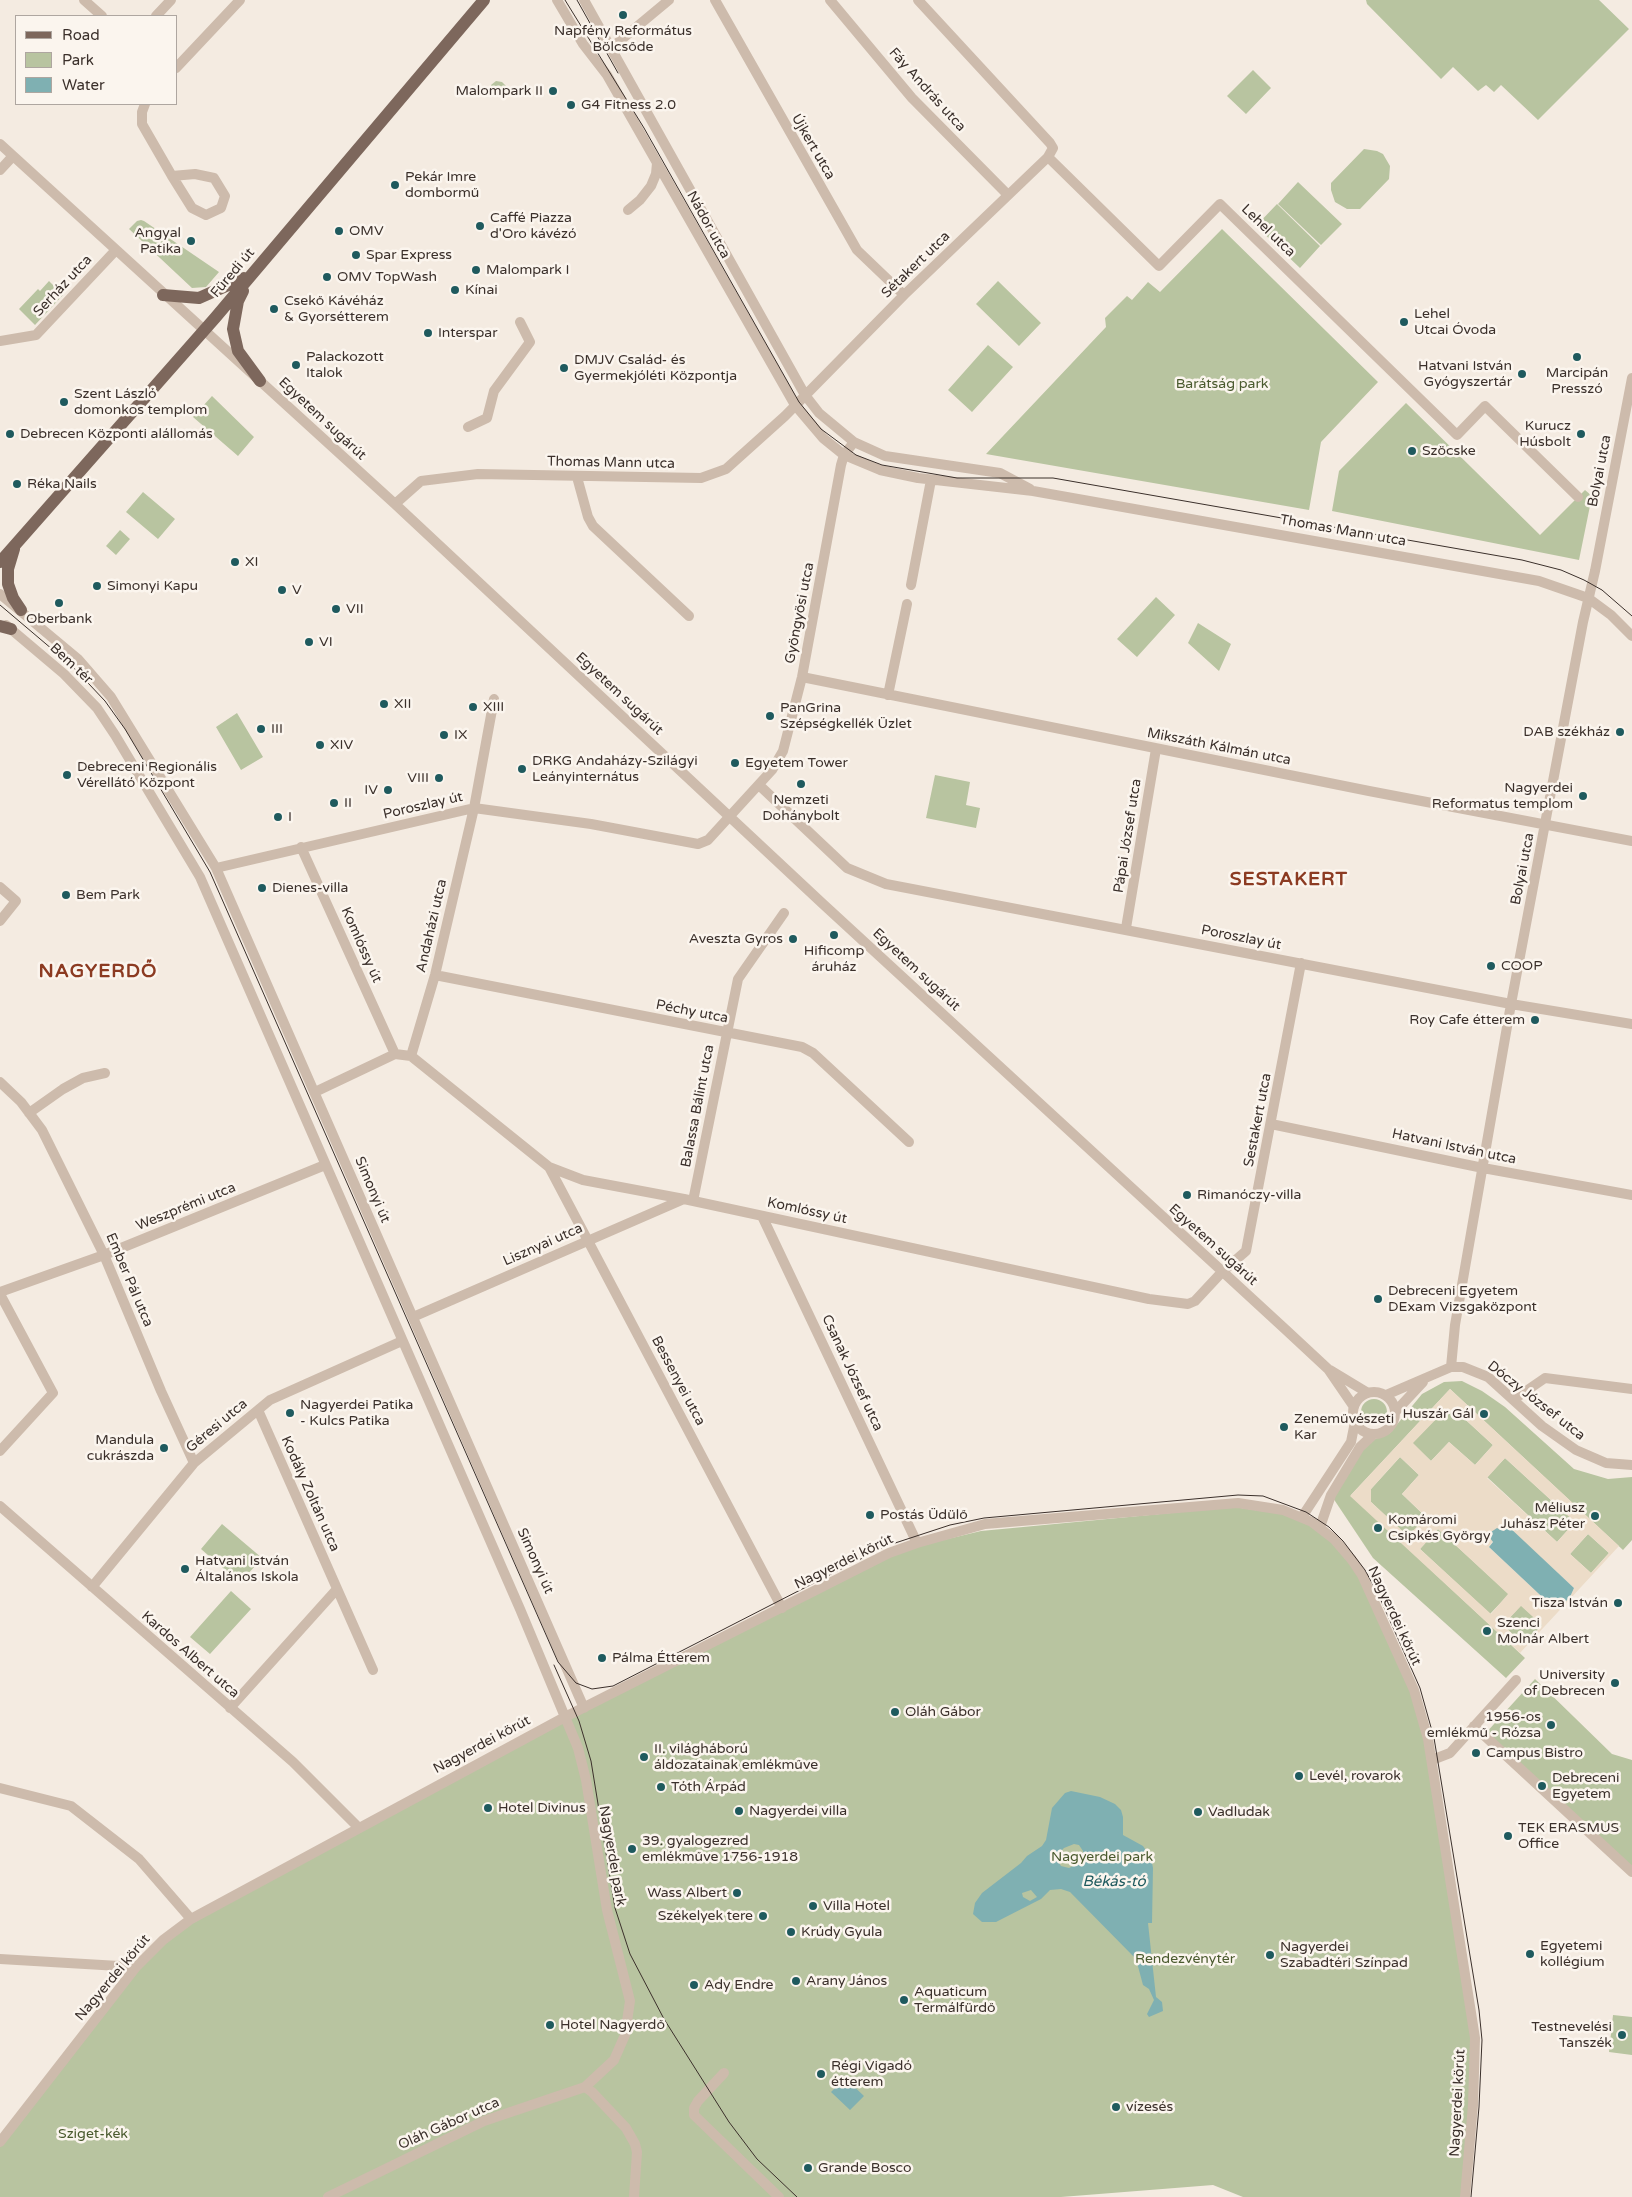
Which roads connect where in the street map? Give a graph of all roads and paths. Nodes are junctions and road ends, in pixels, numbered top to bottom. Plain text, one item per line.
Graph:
1 (84, 0) edge
2 (171, 0) edge
3 (240, 0) edge
4 (484, 0) edge
5 (557, 0) edge
6 (584, 0) edge
7 (669, 0) edge
8 (715, 0) edge
9 (830, 0) edge
10 (918, 0) edge
11 (101, 15) edge
12 (157, 15) edge
13 (610, 49) junction
14 (178, 66) edge
15 (145, 105) edge
16 (0, 144) edge
17 (13, 156) junction
18 (1048, 157) junction
19 (657, 163) junction
20 (0, 170) edge
21 (172, 176) junction
22 (684, 180) junction
23 (672, 188) junction
24 (1008, 195) junction
25 (628, 210) dead end
26 (115, 251) junction
27 (253, 273) junction
28 (163, 294) junction
29 (904, 295) junction
30 (520, 322) dead end
31 (204, 331) junction
32 (0, 341) edge
33 (1632, 378) edge
34 (260, 381) junction
35 (805, 395) junction
36 (795, 406) junction
37 (468, 427) dead end
38 (854, 442) junction
39 (844, 455) junction
40 (577, 477) junction
41 (931, 480) junction
42 (1033, 491) junction
43 (1578, 497) dead end
44 (394, 504) junction
45 (19, 540) junction
46 (0, 553) edge
47 (0, 562) edge
48 (911, 585) dead end
49 (0, 594) edge
50 (1588, 598) junction
51 (907, 604) dead end
52 (21, 610) junction
53 (689, 616) dead end
54 (0, 620) edge
55 (5, 627) edge
56 (1632, 636) edge
57 (802, 677) junction
58 (888, 695) junction
59 (111, 697) joint
60 (494, 699) dead end
61 (1156, 749) junction
62 (759, 785) junction
63 (474, 808) junction
64 (731, 816) junction
65 (1546, 824) junction
66 (1632, 841) edge
67 (698, 844) joint
68 (301, 847) junction
69 (216, 868) junction
70 (0, 887) edge
71 (784, 913) dead end
72 (0, 921) edge
73 (1126, 928) junction
74 (1301, 963) junction
75 (435, 974) junction
76 (1511, 1004) junction
77 (1632, 1024) edge
78 (727, 1033) junction
79 (395, 1054) junction
80 (411, 1056) junction
81 (105, 1073) dead end
82 (0, 1082) edge
83 (315, 1092) junction
84 (29, 1113) junction
85 (1271, 1124) junction
86 (909, 1142) dead end
87 (325, 1165) junction
88 (549, 1167) junction
89 (1483, 1168) junction
90 (1632, 1195) edge
91 (688, 1200) junction
92 (762, 1216) junction
93 (588, 1240) junction
94 (104, 1255) junction
95 (1222, 1272) junction
96 (0, 1293) edge
97 (412, 1317) junction
98 (402, 1340) junction
99 (1451, 1367) junction
100 (1328, 1369) junction
101 (1425, 1380) junction
102 (1632, 1389) edge
103 (1368, 1392) junction
104 (1386, 1395) junction
105 (1514, 1400) junction
106 (1354, 1407) junction
107 (258, 1410) junction
108 (1395, 1412) junction
109 (1355, 1422) junction
110 (1374, 1434) junction
111 (0, 1451) edge
112 (194, 1463) junction
113 (1632, 1465) edge
114 (1, 1510) edge
115 (1302, 1517) junction
116 (1320, 1527) junction
117 (917, 1543) junction
118 (92, 1587) junction
119 (337, 1589) junction
120 (782, 1608) junction
121 (373, 1670) dead end
122 (1516, 1680) dead end
123 (230, 1708) junction
124 (584, 1708) junction
125 (565, 1717) junction
126 (1474, 1726) junction
127 (1432, 1760) junction
128 (0, 1788) edge
129 (358, 1828) junction
130 (1632, 1872) edge
131 (191, 1919) junction
132 (0, 1959) edge
133 (136, 1967) junction
134 (724, 2073) dead end
135 (585, 2087) junction
136 (0, 2142) edge
137 (328, 2197) edge
138 (634, 2197) edge
139 (779, 2197) edge
140 (1464, 2197) edge

1 - 11 street
2 - 12 street
3 - 14 street
4 - 27 main road, Füredi út
5 - 19 street, Nádor utca
6 - 13 street, Nádor utca
7 - 13 street
8 - 29 street, Újkert utca
9 - 24 street, Fáy András utca
10 - 18 street
13 - 22 street, Nádor utca
15 - 21 street
16 - 17 street, Egyetem sugárút
17 - 20 street
17 - 26 street, Egyetem sugárút
18 - 24 street, Sétakert utca
18 - 43 street, Lehel utca
19 - 23 street, Nádor utca
19 - 25 street
21 - 21 street
22 - 23 street
22 - 35 street, Nádor utca
23 - 36 street, Nádor utca
24 - 29 street, Sétakert utca
26 - 28 street, Egyetem sugárút
26 - 32 street, Serház utca
27 - 28 main road
27 - 31 main road, Füredi út
27 - 34 main road
28 - 31 street, Egyetem sugárút
29 - 35 street, Sétakert utca
30 - 37 street
31 - 34 street, Egyetem sugárút
31 - 45 main road, Füredi út
33 - 50 street, Bolyai utca
34 - 44 street, Egyetem sugárút
35 - 36 street, Thomas Mann utca
35 - 38 street, Nádor utca
36 - 39 street, Nádor utca
36 - 40 street, Thomas Mann utca
38 - 39 street, Gyöngyösi utca
38 - 42 street, Thomas Mann utca
39 - 41 street, Thomas Mann utca
39 - 57 street, Gyöngyösi utca
40 - 44 street, Thomas Mann utca
40 - 53 street
41 - 42 street, Thomas Mann utca
41 - 48 street
42 - 50 street, Thomas Mann utca
44 - 64 street, Egyetem sugárút
45 - 46 main road
45 - 47 main road, Füredi út
45 - 52 main road
49 - 52 street, Bem tér
50 - 56 street, Thomas Mann utca
50 - 65 street, Bolyai utca
51 - 58 street
52 - 59 street, Bem tér
54 - 55 street, Bem tér
55 - 87 street, Bem tér
57 - 58 street, Mikszáth Kálmán utca
57 - 62 street, Gyöngyösi utca
58 - 61 street, Mikszáth Kálmán utca
59 - 69 street, Simonyi út
60 - 63 street, Andaházi utca
61 - 65 street, Mikszáth Kálmán utca
61 - 73 street, Pápai József utca
62 - 64 street, Gyöngyösi utca
62 - 73 street, Poroszlay út
63 - 67 street, Poroszlay út
63 - 68 street, Poroszlay út
63 - 75 street, Andaházi utca
64 - 67 street, Gyöngyösi utca
64 - 95 street, Egyetem sugárút
65 - 66 street, Mikszáth Kálmán utca
65 - 76 street, Bolyai utca
68 - 69 street, Poroszlay út
68 - 79 street, Komlóssy út
69 - 83 street, Simonyi út
70 - 72 street
71 - 78 street, Balassa Bálint utca
73 - 74 street, Poroszlay út
74 - 76 street, Poroszlay út
74 - 85 street, Sestakert utca
75 - 78 street, Péchy utca
75 - 80 street, Andaházi utca
76 - 77 street, Poroszlay út
76 - 89 street, Bolyai utca
78 - 86 street, Péchy utca
78 - 91 street, Balassa Bálint utca
79 - 80 street
79 - 83 street
80 - 88 street, Komlóssy út
81 - 84 street
82 - 84 street, Ember Pál utca
83 - 97 street, Simonyi út
84 - 94 street, Ember Pál utca
85 - 89 street, Hatvani István utca
85 - 95 street, Sestakert utca
87 - 94 street, Weszprémi utca
87 - 98 street
88 - 91 street, Komlóssy út
88 - 93 street, Bessenyei utca
89 - 90 street, Hatvani István utca
89 - 99 street, Bolyai utca
91 - 92 street, Komlóssy út
91 - 93 street, Lisznyai utca
92 - 95 street, Komlóssy út
92 - 117 street, Csanak József utca
93 - 97 street, Lisznyai utca
93 - 120 street, Bessenyei utca
94 - 96 street, Weszprémi utca
94 - 112 street, Ember Pál utca
95 - 100 street, Egyetem sugárút
96 - 111 street
97 - 124 street, Simonyi út
98 - 107 street, Géresi utca
98 - 125 street
99 - 101 street
99 - 105 street, Dóczy József utca
100 - 103 street, Egyetem sugárút
100 - 106 street, Egyetem sugárút
101 - 104 street
101 - 108 street
102 - 105 street
103 - 104 street
103 - 106 street
104 - 108 street
105 - 113 street, Dóczy József utca
106 - 109 street
107 - 112 street, Géresi utca
107 - 119 street, Kodály Zoltán utca
108 - 110 street
109 - 110 street
109 - 115 street
110 - 116 street
112 - 118 street, Géresi utca
114 - 118 street, Kardos Albert utca
115 - 116 street, Nagyerdei körút
115 - 117 street, Nagyerdei körút
116 - 127 street, Nagyerdei körút
117 - 120 street, Nagyerdei körút
118 - 123 street, Kardos Albert utca
119 - 121 street, Kodály Zoltán utca
119 - 123 street
120 - 124 street, Nagyerdei körút
122 - 126 street
123 - 129 street, Kardos Albert utca
124 - 125 street, Nagyerdei körút
125 - 129 street, Nagyerdei körút
125 - 135 street, Nagyerdei park
126 - 127 street
126 - 130 street
127 - 140 street, Nagyerdei körút
128 - 131 street
129 - 131 street, Nagyerdei körút
131 - 133 street, Nagyerdei körút
132 - 133 street
133 - 136 street, Nagyerdei körút
134 - 139 street
135 - 137 street, Oláh Gábor utca
135 - 138 street

